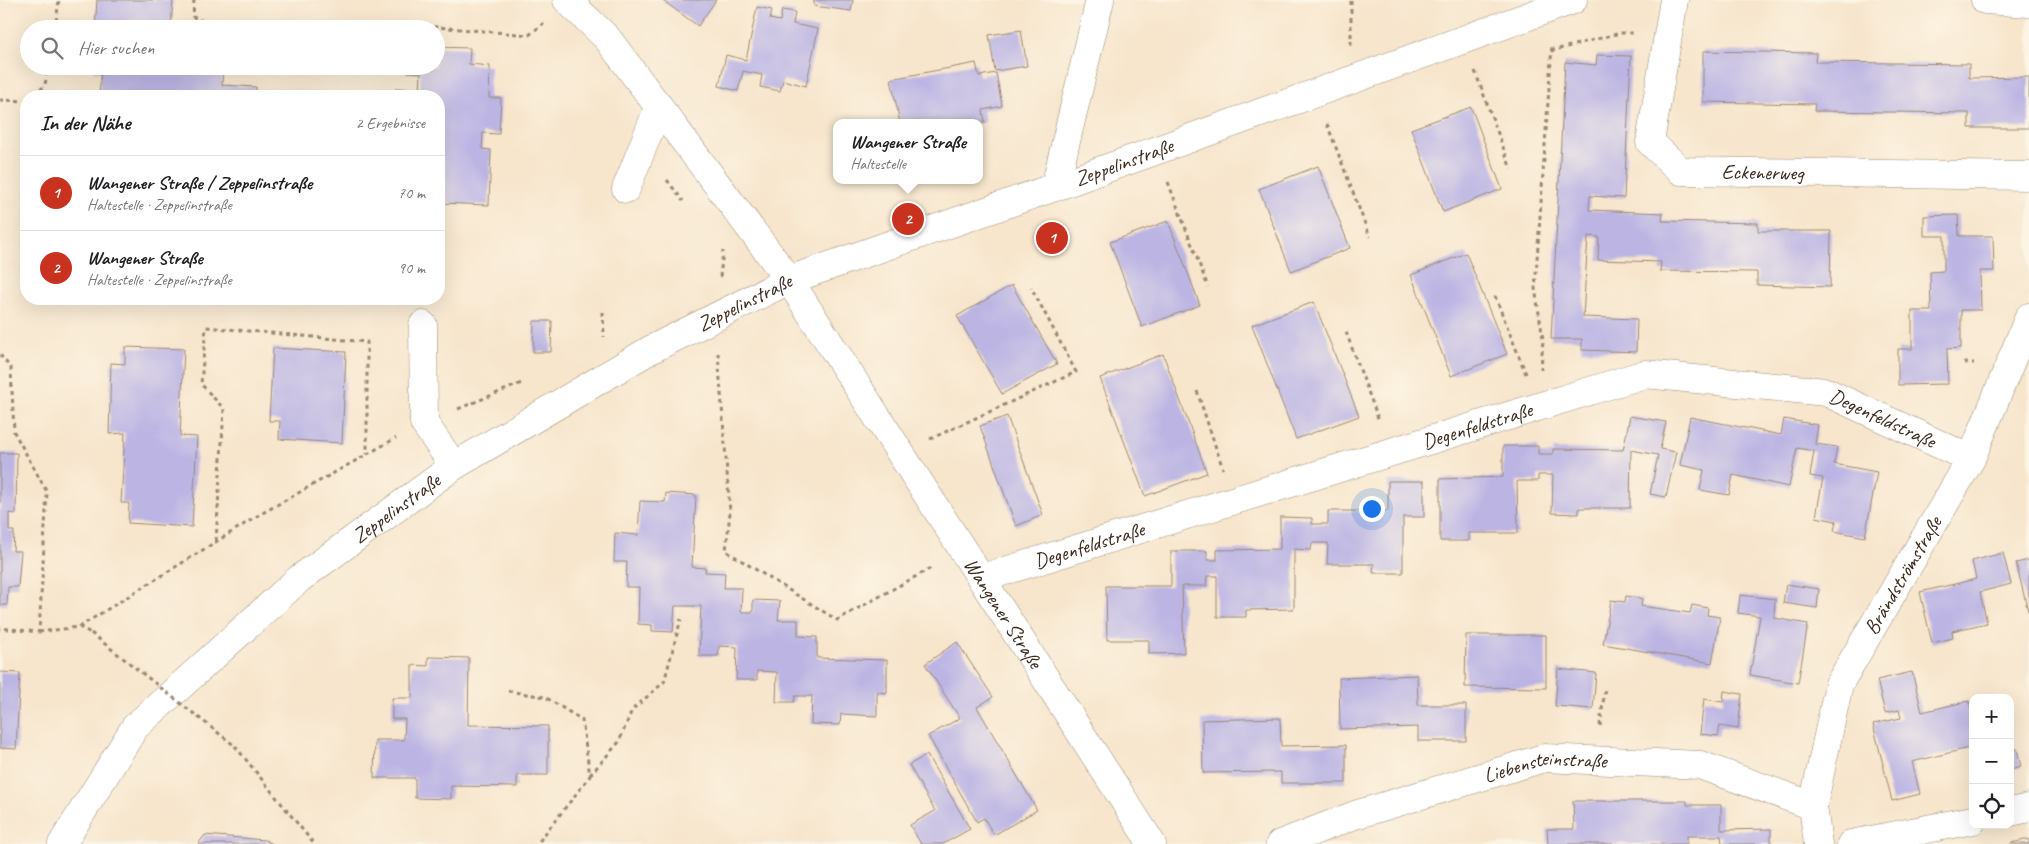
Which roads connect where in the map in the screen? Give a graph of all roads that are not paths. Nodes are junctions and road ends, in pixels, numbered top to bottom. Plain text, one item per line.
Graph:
1 (1100, 0) edge
2 (1674, 0) edge
3 (1985, 0) edge
4 (568, 1) edge
5 (2029, 3) edge
6 (1564, 4) edge
7 (659, 106) junction
8 (2029, 176) edge
9 (1055, 187) junction
10 (626, 189) dead end
11 (789, 280) junction
12 (2029, 317) edge
13 (423, 325) dead end
14 (1971, 459) junction
15 (454, 466) junction
16 (982, 578) junction
17 (1813, 806) junction
18 (2029, 808) edge
19 (2014, 811) edge
20 (1969, 821) edge
21 (62, 844) edge
22 (1152, 844) edge
23 (1280, 844) edge
24 (1818, 844) edge
25 (1851, 844) edge

1 - 9 street
2 - 8 street, Eckenerweg
3 - 5 street
4 - 7 street, Wangener Straße
6 - 9 street, Zeppelinstraße
7 - 10 street
7 - 11 street, Wangener Straße
9 - 11 street, Zeppelinstraße
11 - 15 street, Zeppelinstraße
11 - 16 street, Wangener Straße
12 - 14 street, Brändströmstraße
13 - 15 street
14 - 16 street, Degenfeldstraße
14 - 17 street, Brändströmstraße
15 - 21 street, Zeppelinstraße
16 - 22 street, Wangener Straße
17 - 23 street, Liebensteinstraße
17 - 24 street, Brändströmstraße
18 - 19 street
20 - 25 street

